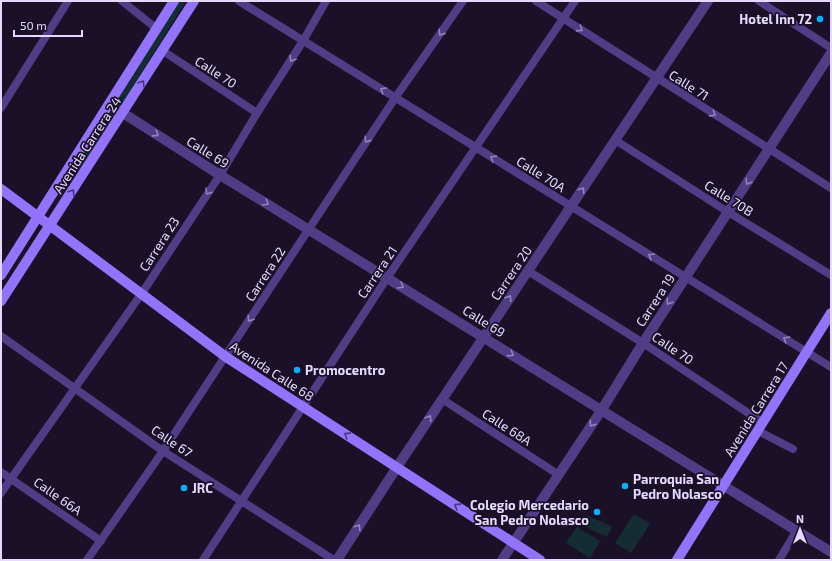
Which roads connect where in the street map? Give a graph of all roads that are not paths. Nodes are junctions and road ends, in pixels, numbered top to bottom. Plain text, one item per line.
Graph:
1 (68, 1) edge
2 (122, 1) edge
3 (174, 1) edge
4 (194, 1) edge
5 (239, 1) edge
6 (326, 1) edge
7 (463, 1) edge
8 (536, 1) edge
9 (575, 1) edge
10 (708, 1) edge
11 (759, 1) edge
12 (564, 18) junction
13 (157, 29) junction
14 (303, 41) junction
15 (831, 48) edge
16 (163, 51) junction
17 (831, 53) edge
18 (656, 78) junction
19 (396, 98) junction
20 (1, 108) edge
21 (123, 113) junction
22 (257, 113) junction
23 (615, 140) junction
24 (475, 147) junction
25 (770, 149) junction
26 (220, 175) junction
27 (831, 188) edge
28 (1, 189) edge
29 (571, 207) junction
30 (728, 212) junction
31 (39, 216) junction
32 (51, 225) junction
33 (309, 228) junction
34 (528, 271) junction
35 (831, 274) edge
36 (1, 275) edge
37 (686, 277) junction
38 (387, 278) junction
39 (142, 293) junction
40 (1, 301) edge
41 (831, 313) edge
42 (1, 336) edge
43 (484, 336) junction
44 (643, 343) junction
45 (807, 352) junction
46 (226, 357) junction
47 (831, 367) edge
48 (75, 388) junction
49 (442, 399) junction
50 (302, 406) junction
51 (601, 411) junction
52 (760, 427) junction
53 (793, 449) dead end
54 (163, 451) junction
55 (397, 467) junction
56 (1, 472) edge
57 (559, 475) junction
58 (11, 479) junction
59 (724, 485) junction
60 (1, 493) edge
61 (241, 501) junction
62 (797, 530) junction
63 (101, 541) junction
64 (513, 542) junction
65 (831, 552) edge
66 (87, 560) edge
67 (202, 560) edge
68 (334, 560) edge
69 (337, 560) edge
70 (502, 560) edge
71 (540, 560) edge
72 (677, 560) edge
73 (779, 560) edge

1 - 20 street
2 - 13 street
3 - 13 main road, Avenida Carrera 24
4 - 16 main road, Avenida Carrera 24
5 - 14 street, Calle 70A
6 - 14 street, Carrera 23
7 -> 19 street, Carrera 22
8 - 12 street, Calle 71
9 - 12 street, Carrera 21
10 - 18 street, Carrera 20
11 - 15 street
12 -> 18 street, Calle 71
12 - 24 street, Carrera 21
13 - 31 main road, Avenida Carrera 24
19 -> 14 street, Calle 70A
14 -> 22 street, Carrera 23
21 -> 16 main road, Avenida Carrera 24
16 - 22 street, Calle 70
17 - 25 street, Carrera 19
18 - 23 street, Carrera 20
18 -> 25 street, Calle 71
19 - 24 street, Calle 70A
19 -> 33 street, Carrera 22
21 -> 26 street, Calle 69
32 -> 21 main road, Avenida Carrera 24
22 - 26 street, Carrera 23
29 -> 23 street, Carrera 20
23 - 30 street, Calle 70B
29 -> 24 street, Calle 70A
24 - 38 street, Carrera 21
25 - 27 street, Calle 71
25 -> 30 street, Carrera 19
26 -> 33 street, Calle 69
26 -> 39 street, Carrera 23
28 - 31 main road, Avenida Calle 68
29 - 34 street, Carrera 20
37 -> 29 street, Calle 70A
30 - 35 street, Calle 70B
30 - 37 street, Carrera 19
31 - 32 main road, Avenida Calle 68
31 - 36 main road, Avenida Carrera 24
32 - 39 main road, Avenida Calle 68
32 - 40 main road, Avenida Carrera 24
33 - 38 street, Calle 69
33 -> 46 street, Carrera 22
43 -> 34 street, Carrera 20
34 - 44 street, Calle 70
37 -> 44 street, Carrera 19
45 -> 37 street, Calle 70A
38 -> 43 street, Calle 69
38 - 50 street, Carrera 21
39 - 46 main road, Avenida Calle 68
39 - 48 street, Carrera 23
41 - 45 main road, Avenida Carrera 17
42 - 48 street, Calle 67
43 - 49 street, Carrera 20
43 -> 51 street, Calle 69
44 - 51 street, Carrera 19
44 - 52 street, Calle 70
45 - 47 street, Calle 70A
45 - 52 main road, Avenida Carrera 17
46 - 50 main road, Avenida Calle 68
46 - 54 street, Carrera 22
48 - 54 street, Calle 67
48 - 58 street, Carrera 23
55 -> 49 street, Carrera 20
49 - 57 street, Calle 68A
55 -> 50 main road, Avenida Calle 68
50 - 61 street, Carrera 21
51 -> 57 street, Carrera 19
51 - 59 street, Calle 69
52 - 53 street, Calle 70
52 - 59 main road, Avenida Carrera 17
54 - 61 street, Calle 67
54 - 63 street, Carrera 22
64 -> 55 main road, Avenida Calle 68
69 -> 55 street, Carrera 20
56 - 58 street, Calle 66A
57 - 64 street, Carrera 19
58 - 60 street, Carrera 23
58 - 63 street, Calle 66A
59 - 62 street, Calle 69
59 - 72 main road, Avenida Carrera 17
61 - 67 street, Carrera 21
61 - 68 street, Calle 67
62 - 65 street, Calle 69
62 - 73 street
63 - 66 street, Carrera 22
64 - 70 street, Carrera 19
64 - 71 main road, Avenida Calle 68

